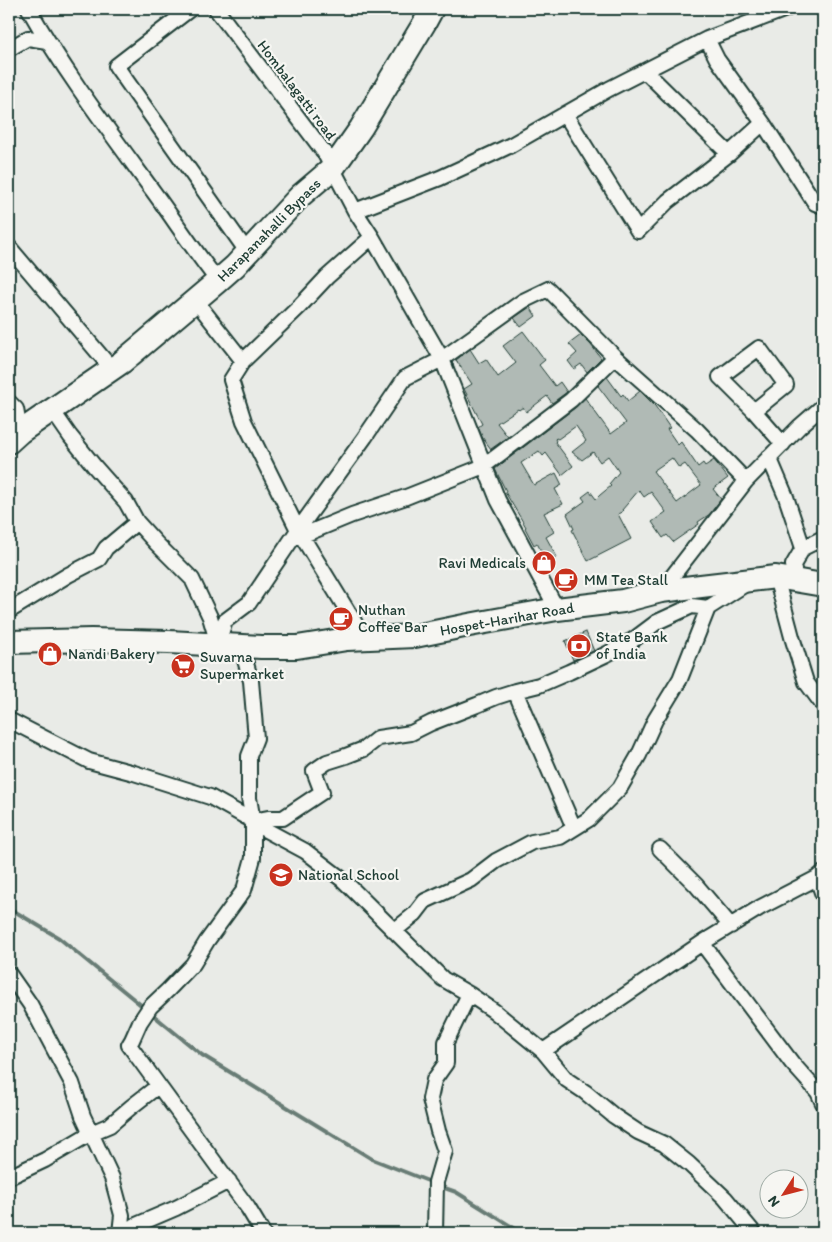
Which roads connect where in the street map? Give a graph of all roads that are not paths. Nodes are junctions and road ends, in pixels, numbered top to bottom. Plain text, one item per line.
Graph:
1 (29, 9) edge
2 (190, 9) edge
3 (216, 9) edge
4 (432, 9) edge
5 (786, 9) edge
6 (707, 39) junction
7 (47, 40) junction
8 (9, 49) edge
9 (645, 71) junction
10 (566, 114) junction
11 (763, 123) junction
12 (729, 154) junction
13 (333, 168) junction
14 (823, 206) edge
15 (355, 212) junction
16 (372, 237) junction
17 (9, 247) edge
18 (248, 252) junction
19 (218, 281) junction
20 (195, 300) junction
21 (614, 357) junction
22 (442, 359) junction
23 (243, 361) junction
24 (112, 369) junction
25 (9, 402) edge
26 (823, 406) edge
27 (52, 410) junction
28 (754, 410) junction
29 (14, 437) edge
30 (783, 444) junction
31 (769, 457) junction
32 (484, 466) junction
33 (746, 481) junction
34 (138, 522) junction
35 (299, 533) junction
36 (823, 538) edge
37 (802, 548) junction
38 (786, 579) junction
39 (751, 580) junction
40 (823, 585) edge
41 (661, 591) junction
42 (708, 608) junction
43 (557, 609) junction
44 (9, 611) edge
45 (364, 638) junction
46 (9, 642) edge
47 (218, 644) junction
48 (243, 646) junction
49 (515, 690) junction
50 (823, 705) edge
51 (9, 720) edge
52 (253, 821) junction
53 (574, 828) junction
54 (660, 849) dead end
55 (820, 876) edge
56 (823, 895) edge
57 (731, 926) junction
58 (394, 932) junction
59 (702, 943) junction
60 (9, 974) edge
61 (469, 994) junction
62 (543, 1051) junction
63 (158, 1086) junction
64 (823, 1102) edge
65 (91, 1133) junction
66 (9, 1177) edge
67 (229, 1181) junction
68 (120, 1233) edge
69 (263, 1233) edge
70 (435, 1233) edge
71 (754, 1233) edge

1 - 7 street
2 - 18 street
3 - 13 street, Hombalagatti road
4 - 13 main road, Harapanahalli Bypass
5 - 6 street
6 - 9 street
6 - 11 street
7 - 8 street
7 - 19 street
9 - 10 street
9 - 12 street
10 - 12 street
10 - 15 street
11 - 12 street
11 - 14 street
13 - 15 street, Hombalagatti road
13 - 18 main road, Harapanahalli Bypass
15 - 16 street, Hombalagatti road
16 - 22 street, Hombalagatti road
16 - 23 street
17 - 24 street
18 - 19 main road, Harapanahalli Bypass
19 - 20 main road, Harapanahalli Bypass
20 - 23 street
20 - 24 main road, Harapanahalli Bypass
21 - 22 street
21 - 32 street
21 - 33 street
22 - 32 street, Hombalagatti road
22 - 35 street
23 - 35 street
24 - 27 main road, Harapanahalli Bypass
25 - 29 street
26 - 30 street
27 - 29 main road, Harapanahalli Bypass
27 - 34 street
28 - 28 street
28 - 30 street
30 - 31 street
31 - 33 street
31 - 37 street
32 - 35 street
32 - 43 street, Hombalagatti road
33 - 41 street
34 - 44 street
34 - 47 street
35 - 45 street
35 - 47 street
36 - 37 street
37 - 38 street
38 - 39 main road, Hospet-Harihar Road
38 - 40 main road, Hospet-Harihar Road
38 - 50 street
39 - 41 main road, Hospet-Harihar Road
39 - 42 street
41 - 43 main road, Hospet-Harihar Road
42 - 49 street
42 - 53 street
43 - 45 main road, Hospet-Harihar Road
45 - 48 main road, Hospet-Harihar Road
46 - 47 main road, Hospet-Harihar Road
47 - 48 main road, Hospet-Harihar Road
48 - 52 street
49 - 52 street
49 - 53 street
51 - 52 street
52 - 58 street
52 - 63 street
53 - 58 street
54 - 57 street
55 - 56 street
55 - 57 street
57 - 59 street
58 - 61 street
59 - 62 street
59 - 64 street
60 - 65 street
61 - 62 street
61 - 70 street
62 - 71 street
63 - 65 street
63 - 67 street
65 - 66 street
65 - 68 street
67 - 68 street
67 - 69 street

